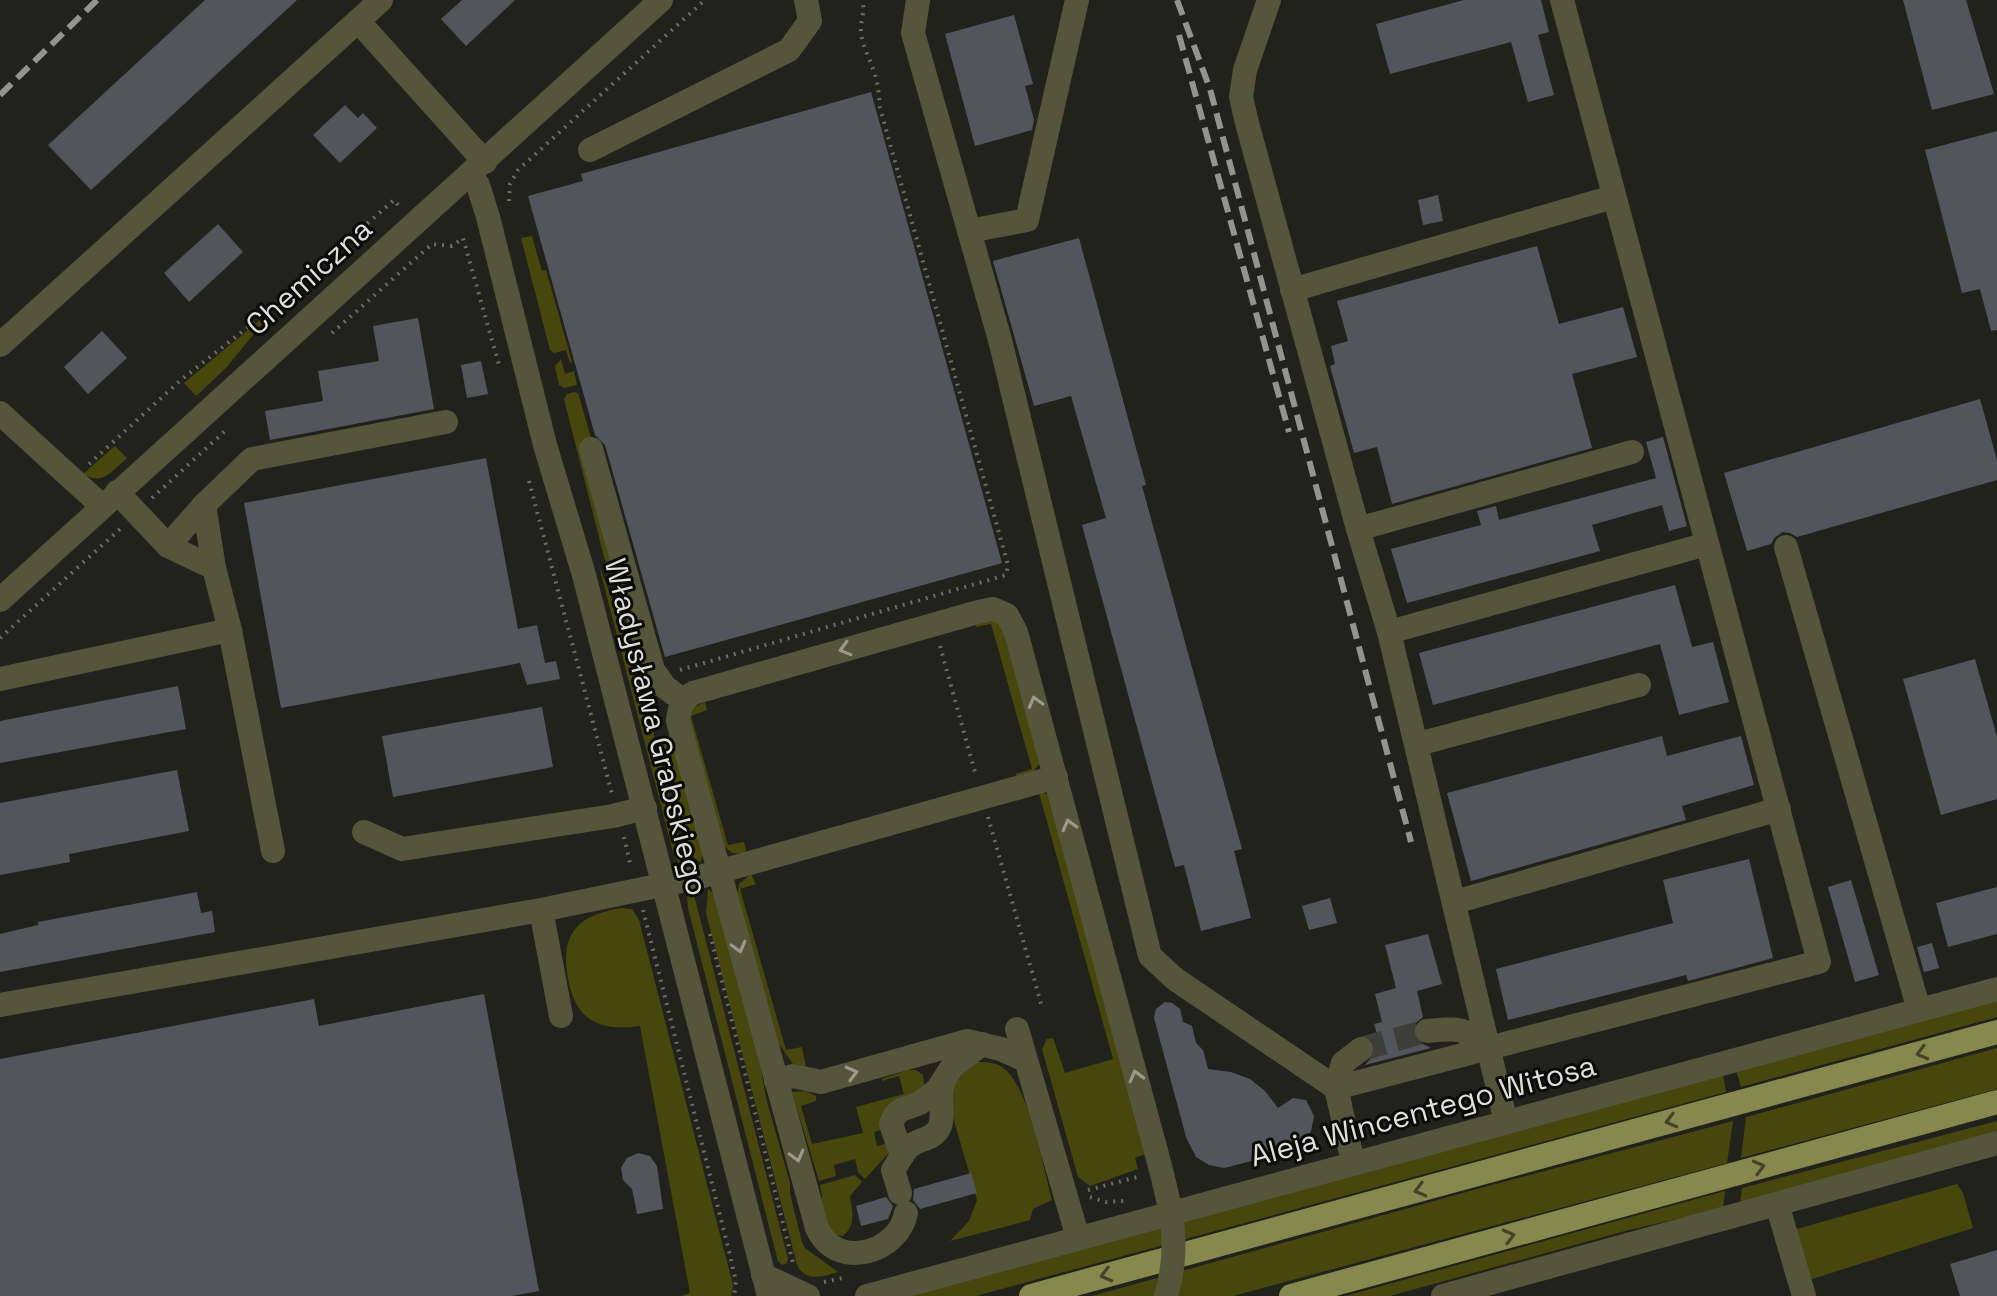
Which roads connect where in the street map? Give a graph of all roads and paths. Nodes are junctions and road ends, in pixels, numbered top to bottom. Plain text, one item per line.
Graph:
1 (381, 0) edge
2 (661, 0) edge
3 (806, 0) edge
4 (862, 0) edge
5 (918, 0) edge
6 (1077, 0) edge
7 (1269, 0) edge
8 (1562, 0) edge
9 (358, 21) junction
10 (590, 150) dead end
11 (478, 168) junction
12 (1613, 197) junction
13 (415, 224) junction
14 (969, 231) junction
15 (432, 244) junction
16 (1292, 290) junction
17 (328, 336) dead end
18 (0, 345) edge
19 (501, 375) dead end
20 (0, 413) edge
21 (446, 422) dead end
22 (225, 430) dead end
23 (591, 449) dead end
24 (1632, 452) dead end
25 (73, 479) junction
26 (529, 481) dead end
27 (110, 499) junction
28 (204, 505) junction
29 (137, 514) junction
30 (1358, 529) junction
31 (1707, 544) junction
32 (168, 546) junction
33 (1786, 547) dead end
34 (214, 568) junction
35 (0, 600) edge
36 (230, 630) junction
37 (1389, 632) junction
38 (937, 635) dead end
39 (0, 638) edge
40 (670, 673) dead end
41 (0, 679) edge
42 (1639, 685) dead end
43 (684, 701) junction
44 (1418, 744) junction
45 (1056, 777) junction
46 (979, 786) dead end
47 (645, 808) junction
48 (986, 808) dead end
49 (1779, 809) junction
50 (618, 815) junction
51 (364, 832) dead end
52 (273, 851) dead end
53 (719, 871) junction
54 (664, 884) junction
55 (635, 890) junction
56 (1455, 902) junction
57 (541, 910) junction
58 (1997, 989) edge
59 (0, 1005) edge
60 (1042, 1007) dead end
61 (1919, 1010) junction
62 (561, 1016) dead end
63 (1017, 1029) dead end
64 (1427, 1031) tunnel mouth
65 (1997, 1032) edge
66 (982, 1044) junction
67 (1489, 1048) junction
68 (1361, 1049) tunnel mouth
69 (1025, 1060) junction
70 (945, 1078) junction
71 (776, 1081) junction
72 (1336, 1088) junction
73 (1997, 1102) edge
74 (1506, 1122) junction
75 (1997, 1143) edge
76 (902, 1156) junction
77 (1353, 1162) junction
78 (1147, 1174) dead end
79 (1085, 1191) dead end
80 (1777, 1204) junction
81 (1078, 1238) junction
82 (766, 1285) edge
83 (734, 1296) edge
84 (749, 1296) edge
85 (808, 1296) edge
86 (867, 1296) edge
87 (1031, 1296) edge
88 (1166, 1296) edge
89 (1291, 1296) edge
90 (1443, 1296) edge
91 (1804, 1296) edge

1 - 9 street
2 - 11 street, Chemiczna
3 - 10 street
4 - 40 path
5 - 14 street
6 - 14 street
7 - 16 street
8 - 12 street
9 - 11 street, Władysława Grabskiego
9 - 18 street
11 - 13 street, Chemiczna
11 - 47 street, Władysława Grabskiego
12 - 16 street
12 - 31 street
13 - 15 path
13 - 25 path
13 - 27 street, Chemiczna
14 - 72 street
15 - 17 path
15 - 19 path
16 - 30 street
20 - 25 street
21 - 28 street
22 - 29 path
23 - 43 street
24 - 30 street
25 - 27 street
26 - 50 path
27 - 29 street
27 - 35 street, Chemiczna
28 - 32 street
28 - 34 street
29 - 32 street
29 - 39 path
30 - 37 street
31 - 37 street
31 - 49 street
32 - 34 street
33 - 61 street
34 - 36 street
36 - 41 street
36 - 52 street
37 - 44 street
38 - 46 path
42 - 44 street
45 -> 43 street
43 - 53 street
44 - 56 street
45 - 53 street
88 -> 45 street, bridge
47 - 50 street
47 - 54 street, Władysława Grabskiego
48 - 60 path
49 - 56 street
49 - 67 street
50 - 51 street
50 - 55 path
53 - 54 street
53 -> 71 street
54 - 55 street
54 - 82 street, Władysława Grabskiego
55 - 57 street
55 - 83 path
56 - 67 street
57 - 59 street
57 - 62 street
58 - 61 street, Aleja Wincentego Witosa
61 - 74 street, Aleja Wincentego Witosa
63 - 69 street
64 - 67 street
65 -> 87 main road
66 - 69 street
66 - 70 street
71 -> 66 street
67 - 72 street
67 - 74 street
68 - 72 street
69 - 81 street
70 - 76 street
70 - 76 street
71 -> 76 street
72 - 77 street
89 -> 73 main road
74 - 77 street, Aleja Wincentego Witosa
75 - 80 street
77 - 81 street, Aleja Wincentego Witosa
78 - 79 path
80 - 90 street
80 - 91 street
81 - 86 street, Aleja Wincentego Witosa
82 - 84 street
82 - 85 street

